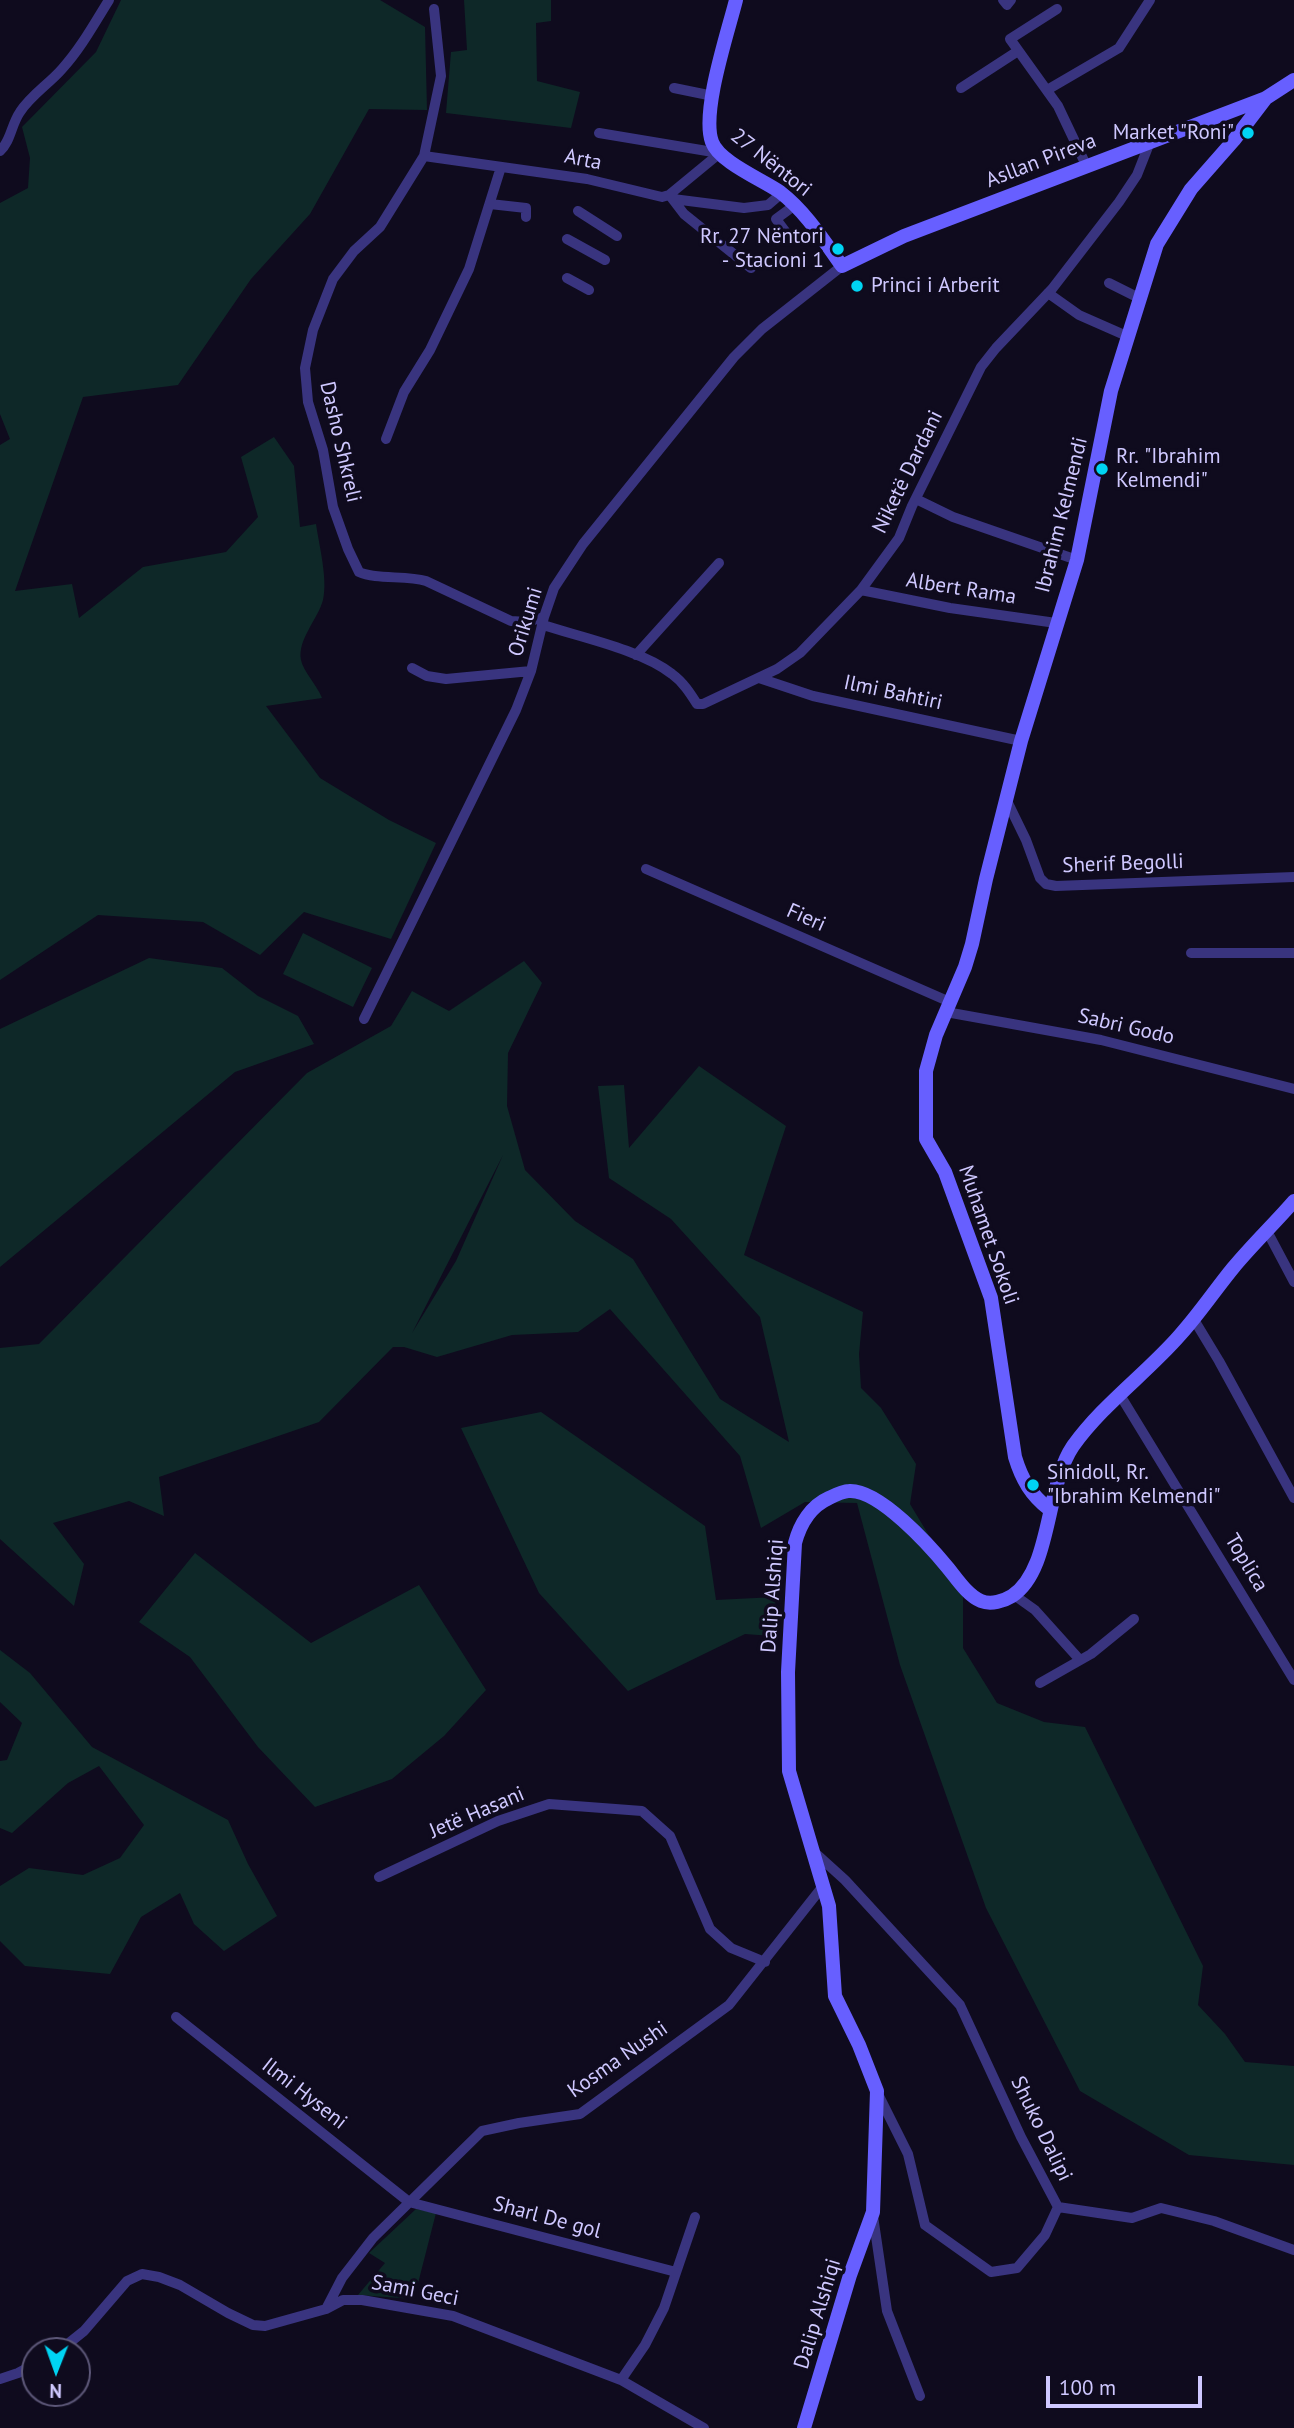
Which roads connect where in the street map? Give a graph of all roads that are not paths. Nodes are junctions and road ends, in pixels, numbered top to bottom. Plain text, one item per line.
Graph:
1 (109, 0) edge
2 (736, 0) edge
3 (1003, 0) edge
4 (1012, 0) edge
5 (1150, 0) edge
6 (434, 9) dead end
7 (1057, 9) dead end
8 (1018, 51) junction
9 (1294, 80) edge
10 (674, 88) dead end
11 (961, 88) dead end
12 (1046, 90) junction
13 (713, 96) junction
14 (1266, 98) junction
15 (599, 133) dead end
16 (1150, 142) junction
17 (0, 151) edge
18 (720, 153) junction
19 (424, 156) junction
20 (1086, 165) junction
21 (501, 167) junction
22 (782, 193) junction
23 (671, 197) junction
24 (490, 204) junction
25 (795, 205) junction
26 (578, 211) dead end
27 (526, 217) dead end
28 (785, 231) dead end
29 (618, 236) dead end
30 (567, 240) dead end
31 (605, 260) dead end
32 (842, 266) junction
33 (751, 268) dead end
34 (567, 278) dead end
35 (1109, 283) dead end
36 (589, 290) dead end
37 (1048, 293) junction
38 (1141, 299) junction
39 (1129, 337) junction
40 (386, 439) dead end
41 (916, 499) junction
42 (1077, 560) junction
43 (719, 563) dead end
44 (861, 590) junction
45 (543, 621) junction
46 (1056, 623) junction
47 (636, 655) junction
48 (412, 668) dead end
49 (531, 671) junction
50 (759, 678) junction
51 (1021, 741) junction
52 (1007, 801) junction
53 (646, 869) dead end
54 (1294, 877) edge
55 (1191, 953) dead end
56 (1294, 953) edge
57 (948, 1007) junction
58 (364, 1020) dead end
59 (1294, 1089) edge
60 (1294, 1201) edge
61 (1267, 1231) junction
62 (1294, 1282) edge
63 (1193, 1318) junction
64 (1120, 1395) junction
65 (1294, 1498) edge
66 (1049, 1509) junction
67 (1014, 1595) junction
68 (1134, 1619) dead end
69 (1080, 1660) junction
70 (1294, 1680) edge
71 (1041, 1683) dead end
72 (813, 1851) junction
73 (379, 1877) dead end
74 (823, 1886) junction
75 (765, 1962) junction
76 (176, 2017) dead end
77 (877, 2091) junction
78 (409, 2202) junction
79 (1058, 2207) junction
80 (873, 2212) junction
81 (695, 2217) dead end
82 (1294, 2250) edge
83 (676, 2272) junction
84 (326, 2309) junction
85 (76, 2337) edge
86 (21, 2371) edge
87 (0, 2379) edge
88 (621, 2380) junction
89 (920, 2396) dead end
90 (704, 2428) edge
91 (804, 2428) edge

1 - 17 street
2 - 13 street, 27 Nëntori
3 - 4 street
5 - 12 street
6 - 19 street
7 - 8 street
8 - 11 street
8 - 12 street
9 - 14 street, Asllan Pireva
10 - 13 street
12 - 20 street
13 - 18 street, 27 Nëntori
14 - 16 street, Asllan Pireva
14 - 38 street, Ibrahim Kelmendi
15 - 18 street
16 - 20 street, Asllan Pireva
16 - 37 street, Niketë Dardani
18 - 22 street, 27 Nëntori
18 - 23 street
19 - 21 street, Arta
19 - 45 street, Dasho Shkreli
20 - 32 street, Asllan Pireva
21 - 23 street, Arta
21 - 24 street
22 - 23 street, Arta
22 - 25 street, 27 Nëntori
23 - 33 street
24 - 27 street
24 - 40 street
25 - 28 street
25 - 32 street, 27 Nëntori
26 - 29 street
30 - 31 street
32 - 45 street, Orikumi
34 - 36 street
35 - 38 street
37 - 39 street
37 - 41 street, Niketë Dardani
38 - 39 street, Ibrahim Kelmendi
39 - 42 street, Ibrahim Kelmendi
41 - 42 street
41 - 44 street, Niketë Dardani
42 - 46 street, Ibrahim Kelmendi
43 - 47 street
44 - 46 street, Albert Rama
44 - 50 street, Niketë Dardani
45 - 47 street
45 - 49 street, Orikumi
46 - 51 street, Ibrahim Kelmendi
47 - 50 street, Niketë Dardani
48 - 49 street
49 - 58 street, Orikumi
50 - 51 street, Ilmi Bahtiri
51 - 52 street, Ibrahim Kelmendi
52 - 54 street, Sherif Begolli
52 - 57 street, Ibrahim Kelmendi
53 - 57 street, Fieri
55 - 56 street
57 - 59 street, Sabri Godo
57 - 66 street, Muhamet Sokoli
60 - 61 street
61 - 62 street
61 - 63 street
63 - 64 street
63 - 65 street
64 - 66 street
64 - 70 street, Toplica
66 - 67 street
67 - 69 street
67 - 72 street, Dalip Alshiqi
68 - 69 street
69 - 71 street
72 - 74 street, Dalip Alshiqi
72 - 79 street, Shuko Dalipi
73 - 75 street, Jetë Hasani
74 - 75 street, Kosma Nushi
74 - 77 street, Dalip Alshiqi
75 - 78 street, Kosma Nushi
76 - 78 street, Ilmi Hyseni
77 - 79 street, Shuko Dalipi
77 - 80 street, Dalip Alshiqi
78 - 83 street, Sharl De gol
78 - 84 street, Kosma Nushi
79 - 82 street
80 - 89 street, Dalip Alshiqi
80 - 91 street, Dalip Alshiqi
81 - 83 street
83 - 88 street
84 - 85 street, Sami Geci
84 - 88 street, Sami Geci
86 - 87 street
88 - 90 street, Sami Geci

